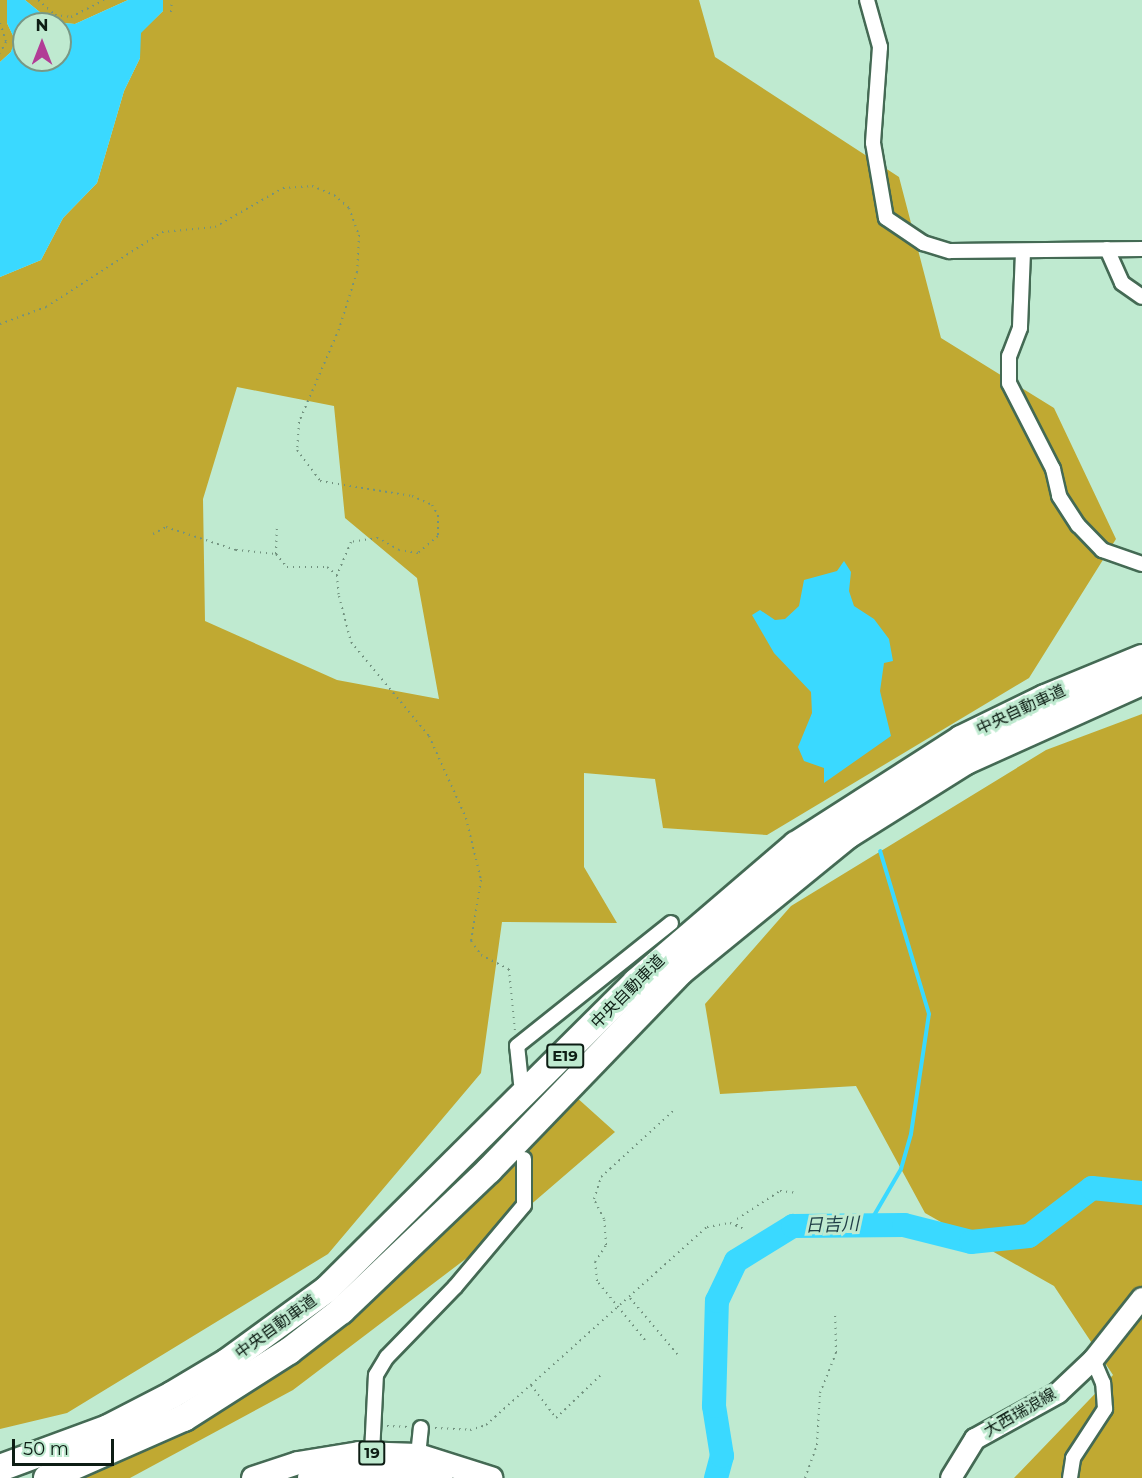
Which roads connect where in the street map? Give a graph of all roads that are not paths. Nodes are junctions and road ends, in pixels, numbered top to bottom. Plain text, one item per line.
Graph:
1 (867, 0) edge
2 (1107, 249) junction
3 (1142, 249) edge
4 (1023, 252) junction
5 (1142, 297) edge
6 (1142, 564) edge
7 (1142, 658) edge
8 (1142, 682) edge
9 (671, 922) dead end
10 (521, 1083) dead end
11 (524, 1159) dead end
12 (1142, 1298) edge
13 (1093, 1360) junction
14 (421, 1428) road end
15 (419, 1446) dead end
16 (372, 1453) junction
17 (0, 1468) edge
18 (317, 1477) edge
19 (47, 1478) edge
20 (252, 1478) edge
21 (441, 1478) edge
22 (491, 1478) edge
23 (951, 1478) edge
24 (1070, 1478) edge

1 - 4 street
2 - 3 street
2 - 4 street
2 - 5 street
4 - 6 street
7 - 17 highway, 中央自動車道 / E19
8 - 19 highway, 中央自動車道 / E19
9 - 10 street
11 - 16 street
12 - 13 main road, 大西瑞浪線
13 - 23 main road, 大西瑞浪線
13 - 24 street
14 - 15 street
16 - 20 highway, 19
16 - 22 highway, 19
18 - 21 highway, 19

